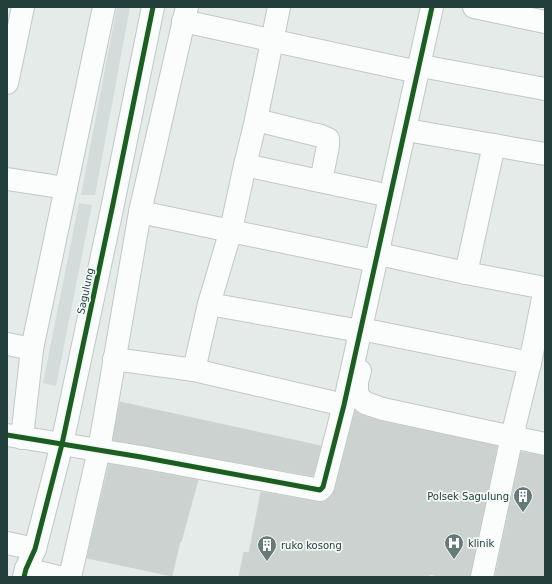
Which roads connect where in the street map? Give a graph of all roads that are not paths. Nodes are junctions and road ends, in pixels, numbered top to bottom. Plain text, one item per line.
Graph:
1 (23, 7) edge
2 (104, 7) edge
3 (153, 7) edge
4 (279, 7) edge
5 (432, 7) edge
6 (442, 7) edge
7 (474, 7) edge
8 (185, 14) edge
9 (545, 22) edge
10 (272, 39) junction
11 (425, 70) junction
12 (7, 83) edge
13 (545, 89) edge
14 (256, 120) junction
15 (418, 132) junction
16 (494, 145) junction
17 (545, 154) edge
18 (245, 165) junction
19 (7, 179) edge
20 (321, 181) junction
21 (66, 188) junction
22 (390, 196) junction
23 (140, 212) junction
24 (231, 230) junction
25 (382, 259) junction
26 (466, 273) junction
27 (545, 288) edge
28 (209, 304) junction
29 (366, 331) junction
30 (7, 344) edge
31 (32, 350) junction
32 (114, 359) junction
33 (530, 363) junction
34 (194, 370) junction
35 (344, 405) junction
36 (512, 436) junction
37 (14, 437) edge
38 (62, 444) junction
39 (545, 444) edge
40 (98, 450) junction
41 (7, 543) edge
42 (35, 549) junction
43 (25, 573) edge
44 (58, 577) edge
45 (70, 577) edge
46 (482, 577) edge

1 - 12 street
2 - 21 street
3 - 38 street, Sagulung
4 - 10 street
5 - 11 street
6 - 11 street
7 - 9 street
8 - 10 street
8 - 23 street
10 - 11 street
10 - 14 street
11 - 13 street
11 - 15 street
11 - 22 street
14 - 18 street
14 - 20 street
15 - 16 street
15 - 25 street
16 - 17 street
16 - 26 street
18 - 20 street
18 - 24 street
19 - 21 street
20 - 22 street
21 - 31 street
22 - 25 street
23 - 24 street
23 - 32 street
24 - 25 street
24 - 28 street
25 - 26 street
25 - 29 street
26 - 27 street
27 - 33 street
28 - 29 street
28 - 34 street
29 - 33 street
29 - 35 street
29 - 36 street
30 - 31 street
31 - 37 street
32 - 34 street
32 - 40 street
33 - 36 street
34 - 35 street
35 - 40 street
36 - 39 street
36 - 46 street
37 - 38 street
38 - 40 street
38 - 42 street, Sagulung
40 - 45 street
41 - 42 street
42 - 43 street, Sagulung
43 - 44 street

